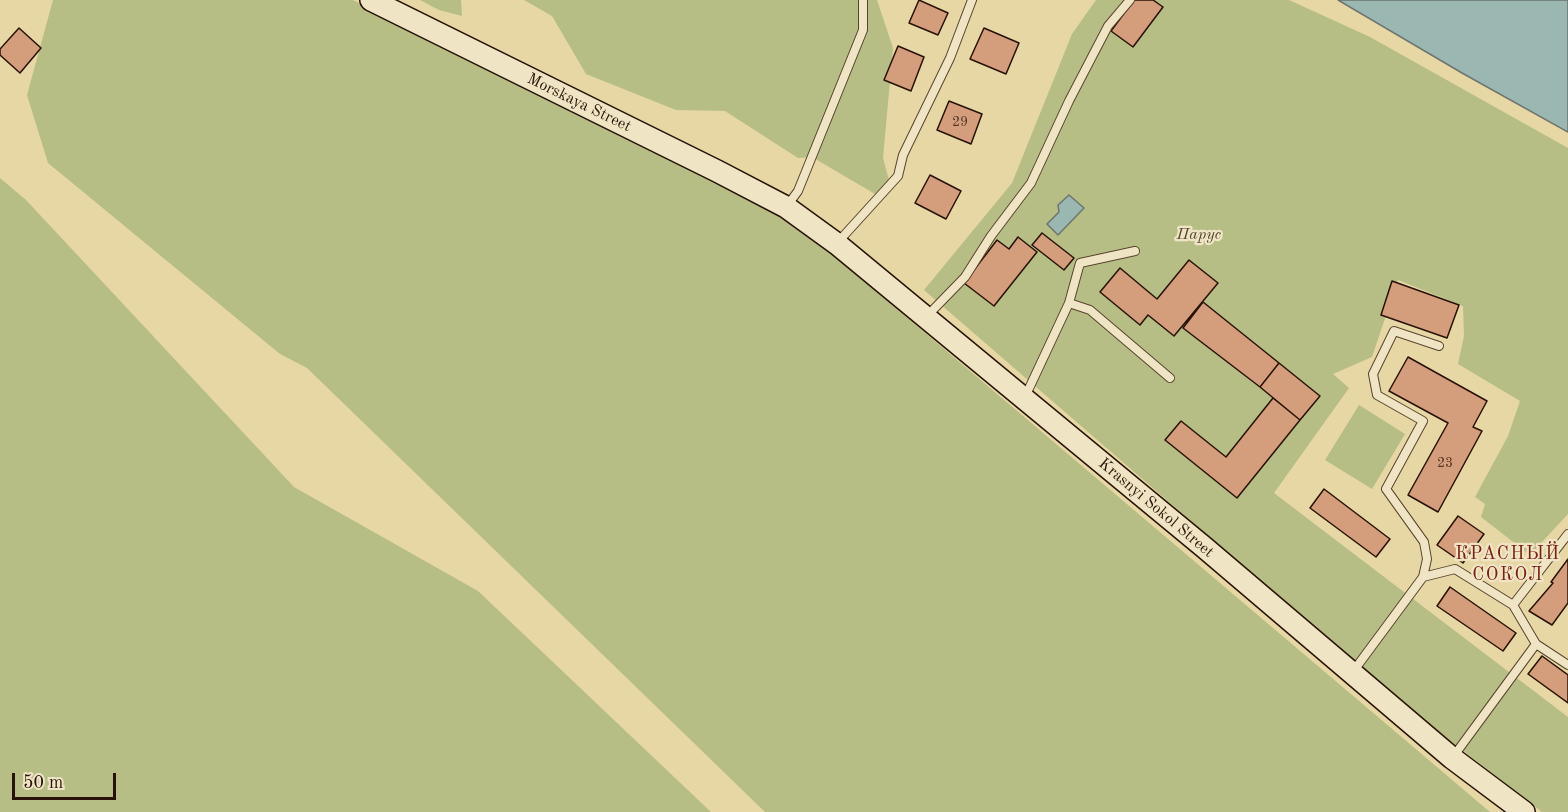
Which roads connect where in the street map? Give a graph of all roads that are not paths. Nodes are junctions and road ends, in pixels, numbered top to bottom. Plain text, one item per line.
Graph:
1 (371, 0) edge
2 (863, 0) edge
3 (972, 0) edge
4 (1130, 0) edge
5 (786, 207) junction
6 (837, 244) junction
7 (1135, 251) dead end
8 (1069, 303) junction
9 (926, 318) junction
10 (1439, 346) dead end
11 (1170, 378) dead end
12 (1024, 399) junction
13 (1568, 534) edge
14 (1423, 577) junction
15 (1513, 605) junction
16 (1536, 644) junction
17 (1568, 665) edge
18 (1352, 674) junction
19 (1452, 758) junction
20 (1524, 812) edge

1 - 5 street, Morskaya Street
2 - 5 lane
3 - 6 lane
4 - 9 lane
5 - 6 street, Krasnyi Sokol Street
6 - 9 street, Krasnyi Sokol Street
7 - 8 lane
8 - 11 lane
8 - 12 lane
9 - 12 street, Krasnyi Sokol Street
10 - 14 lane
12 - 18 street, Krasnyi Sokol Street
13 - 15 lane
14 - 15 lane
14 - 18 lane
15 - 16 lane
16 - 17 lane
16 - 19 lane
18 - 19 street, Krasnyi Sokol Street
19 - 20 street, Krasnyi Sokol Street

